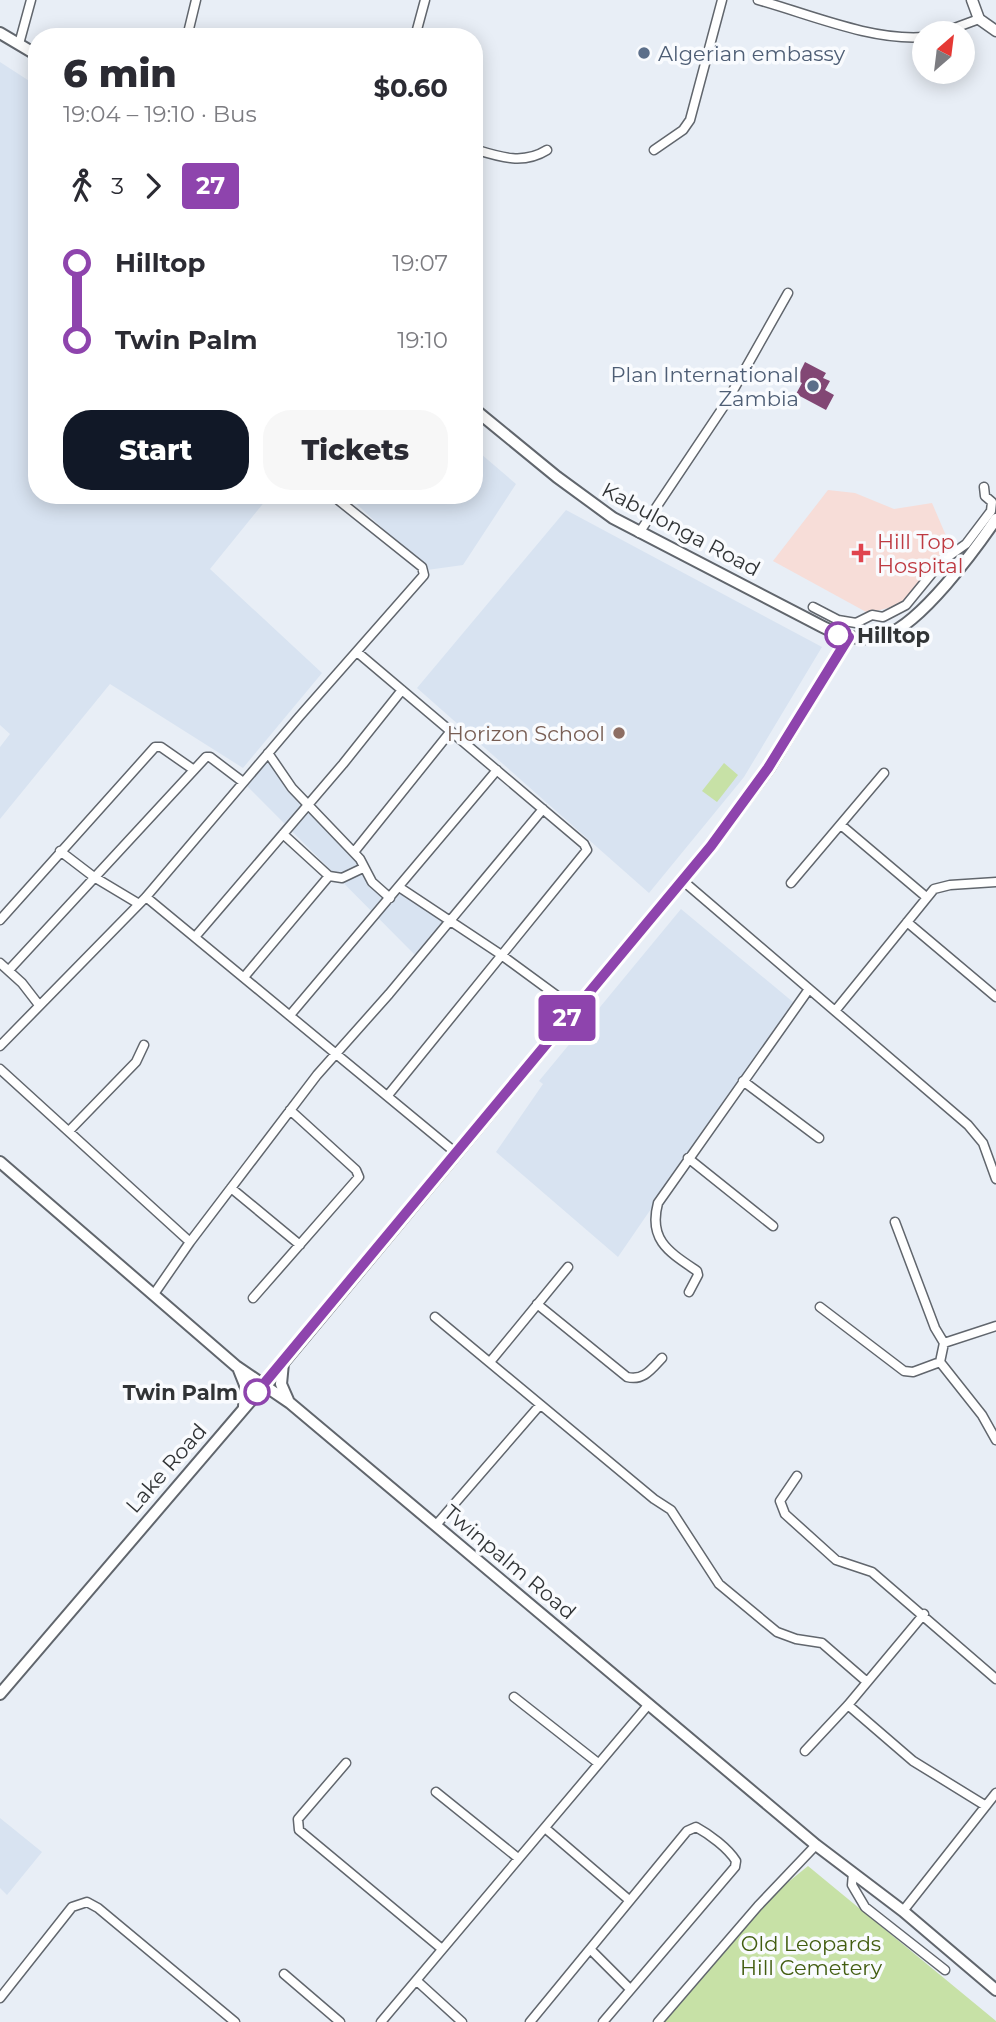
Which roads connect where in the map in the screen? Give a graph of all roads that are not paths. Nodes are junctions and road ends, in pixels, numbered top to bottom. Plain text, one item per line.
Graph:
1 (31, 0) edge
2 (197, 0) edge
3 (425, 0) edge
4 (722, 0) edge
5 (758, 0) edge
6 (972, 0) edge
7 (979, 19) junction
8 (974, 21) edge
9 (189, 28) edge
10 (417, 28) edge
11 (996, 31) edge
12 (0, 33) edge
13 (912, 38) edge
14 (19, 44) junction
15 (28, 50) edge
16 (547, 150) dead end
17 (654, 150) dead end
18 (483, 151) edge
19 (788, 293) dead end
20 (483, 416) edge
21 (984, 487) dead end
22 (343, 504) edge
23 (996, 519) edge
24 (639, 533) junction
25 (813, 607) dead end
26 (849, 637) junction
27 (357, 652) junction
28 (402, 690) junction
29 (451, 731) junction
30 (268, 753) junction
31 (194, 770) junction
32 (497, 770) junction
33 (884, 773) dead end
34 (243, 782) junction
35 (308, 805) junction
36 (543, 809) junction
37 (841, 825) junction
38 (282, 834) junction
39 (60, 851) junction
40 (354, 852) junction
41 (363, 868) junction
42 (329, 876) junction
43 (94, 877) junction
44 (682, 880) junction
45 (996, 882) edge
46 (791, 883) dead end
47 (399, 887) junction
48 (925, 896) junction
49 (146, 897) junction
50 (390, 898) junction
51 (139, 904) junction
52 (0, 920) edge
53 (907, 922) junction
54 (449, 923) junction
55 (195, 937) junction
56 (500, 954) junction
57 (0, 962) edge
58 (9, 970) junction
59 (245, 976) junction
60 (809, 989) junction
61 (996, 997) edge
62 (39, 1005) junction
63 (575, 1009) junction
64 (835, 1011) junction
65 (291, 1014) junction
66 (144, 1045) dead end
67 (0, 1046) edge
68 (338, 1053) junction
69 (0, 1069) edge
70 (743, 1081) junction
71 (389, 1094) junction
72 (290, 1110) junction
73 (69, 1131) junction
74 (819, 1138) dead end
75 (456, 1153) junction
76 (688, 1158) junction
77 (0, 1162) edge
78 (996, 1177) edge
79 (231, 1188) junction
80 (895, 1222) dead end
81 (773, 1226) dead end
82 (190, 1242) junction
83 (300, 1245) junction
84 (568, 1267) dead end
85 (690, 1292) dead end
86 (154, 1294) junction
87 (253, 1298) dead end
88 (537, 1304) junction
89 (820, 1307) dead end
90 (436, 1317) dead end
91 (996, 1326) edge
92 (944, 1343) junction
93 (662, 1358) dead end
94 (490, 1362) junction
95 (940, 1362) junction
96 (283, 1363) junction
97 (236, 1366) junction
98 (262, 1385) junction
99 (290, 1404) junction
100 (540, 1405) junction
101 (244, 1408) junction
102 (996, 1440) edge
103 (797, 1476) dead end
104 (436, 1525) junction
105 (924, 1614) junction
106 (996, 1679) edge
107 (867, 1682) junction
108 (0, 1694) edge
109 (514, 1697) dead end
110 (649, 1704) junction
111 (849, 1705) junction
112 (805, 1751) dead end
113 (346, 1763) dead end
114 (598, 1763) junction
115 (436, 1792) dead end
116 (996, 1793) edge
117 (986, 1806) junction
118 (545, 1828) junction
119 (816, 1845) junction
120 (518, 1858) junction
121 (853, 1873) junction
122 (629, 1900) junction
123 (903, 1911) junction
124 (442, 1949) junction
125 (590, 1950) junction
126 (944, 1970) dead end
127 (284, 1974) dead end
128 (417, 1981) junction
129 (630, 1989) junction
130 (996, 1990) edge
131 (0, 1998) edge
132 (235, 2022) edge
133 (340, 2022) edge
134 (381, 2022) edge
135 (462, 2022) edge
136 (530, 2022) edge
137 (603, 2022) edge
138 (658, 2022) edge

1 - 14 street
2 - 9 street
3 - 10 street
4 - 17 street
5 - 13 street
6 - 7 street
7 - 8 street
7 - 11 street
12 - 14 main road
14 - 15 main road
16 - 18 street
19 - 24 street
20 - 24 main road, Kabulonga Road
21 - 25 street
22 - 27 street
23 - 26 main road
24 - 26 main road, Kabulonga Road
26 - 44 main road, Lake Road
27 - 28 street
27 - 30 street
28 - 29 street
28 - 35 street
29 - 32 street
29 - 40 street
30 - 34 street
30 - 35 street
31 - 34 street
31 - 39 street
31 - 43 street
32 - 36 street
32 - 47 street
33 - 37 street
34 - 49 street
35 - 38 street
35 - 40 street
36 - 54 street
36 - 56 street
37 - 46 street
37 - 48 street
38 - 42 street
38 - 55 street
39 - 43 street
39 - 52 street
40 - 41 street
41 - 42 street
41 - 50 street
42 - 59 street
43 - 51 street
43 - 58 street
44 - 60 street
44 - 63 main road, Lake Road
45 - 48 street
47 - 50 street
47 - 54 street
48 - 53 street
49 - 51 street
49 - 55 street
50 - 65 street
51 - 62 street
53 - 61 street
53 - 64 street
54 - 56 street
54 - 68 street
55 - 59 street
56 - 63 street
56 - 71 street
57 - 58 street
58 - 62 street
59 - 65 street
60 - 64 street
60 - 70 street
62 - 67 street
63 - 75 main road, Lake Road
64 - 78 street
65 - 68 street
66 - 73 street
68 - 71 street
68 - 72 street
69 - 73 street
70 - 74 street
70 - 76 street
71 - 75 street
72 - 79 street
72 - 83 street
73 - 82 street
75 - 96 main road, Lake Road
76 - 81 street
76 - 85 street
77 - 86 main road, Twinpalm Road
79 - 82 street
79 - 83 street
80 - 92 street
82 - 86 street
83 - 87 street
84 - 88 street
86 - 97 main road, Twinpalm Road
88 - 93 street
88 - 94 street
89 - 95 street
90 - 94 street
91 - 92 street
92 - 95 street
94 - 100 street
95 - 102 street
96 - 98 main road, Lake Road
96 - 99 main road
97 - 98 main road, Twinpalm Road
97 - 101 main road
98 - 99 main road, Twinpalm Road
98 - 101 main road, Lake Road
99 - 104 main road, Twinpalm Road
100 - 104 street
100 - 107 street
101 - 108 main road, Lake Road
103 - 105 street
104 - 110 main road, Twinpalm Road
105 - 106 street
105 - 107 street
107 - 111 street
109 - 114 street
110 - 114 street
110 - 119 main road, Twinpalm Road
111 - 112 street
111 - 117 street
113 - 124 street
114 - 118 street
115 - 120 street
116 - 117 street
117 - 123 street
118 - 120 street
118 - 122 street
119 - 121 main road, Twinpalm Road
119 - 138 street
120 - 124 street
121 - 123 main road, Twinpalm Road
121 - 126 street
122 - 125 street
122 - 129 street
123 - 130 main road, Twinpalm Road
124 - 128 street
125 - 129 street
125 - 136 street
127 - 133 street
128 - 134 street
128 - 135 street
129 - 137 street
131 - 132 street

